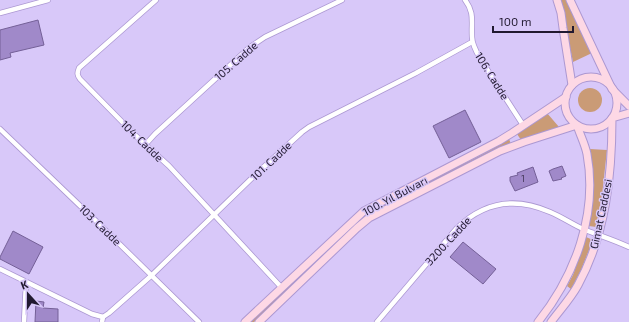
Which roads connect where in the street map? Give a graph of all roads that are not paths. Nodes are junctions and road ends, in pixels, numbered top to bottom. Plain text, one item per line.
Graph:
1 (48, 0) edge
2 (156, 0) edge
3 (342, 0) edge
4 (465, 0) edge
5 (557, 0) edge
6 (570, 0) edge
7 (0, 13) edge
8 (472, 42) junction
9 (572, 85) junction
10 (612, 89) junction
11 (566, 97) junction
12 (629, 106) edge
13 (629, 113) edge
14 (612, 118) junction
15 (576, 125) junction
16 (523, 126) junction
17 (0, 129) edge
18 (145, 145) junction
19 (214, 215) junction
20 (584, 229) junction
21 (599, 235) junction
22 (629, 247) edge
23 (0, 268) edge
24 (152, 275) junction
25 (26, 282) junction
26 (281, 287) junction
27 (562, 288) junction
28 (572, 294) junction
29 (103, 320) edge
30 (24, 322) edge
31 (199, 322) edge
32 (244, 322) edge
33 (259, 322) edge
34 (377, 322) edge
35 (538, 322) edge
36 (551, 322) edge

1 - 7 street
2 - 18 street, 104. Cadde
3 - 18 street, 105. Cadde
4 - 8 street, 106. Cadde
5 - 9 main road
6 - 10 main road, Gimat Caddesi
8 - 16 street, 106. Cadde
8 - 19 street, 101. Cadde
9 - 10 main road
9 - 11 main road
10 - 12 main road
10 - 14 main road, Gimat Caddesi
11 - 15 main road, Gimat Caddesi
11 - 16 main road, 100. Yıl Bulvarı
13 - 14 main road
14 - 15 main road
14 - 21 main road, Gimat Caddesi
15 - 20 main road, Gimat Caddesi
15 - 33 main road, 100. Yıl Bulvarı
16 - 26 main road, 100. Yıl Bulvarı
17 - 24 street, 103. Cadde
18 - 19 street, 104. Cadde
19 - 24 street, 101. Cadde
19 - 26 street, 104. Cadde
20 - 21 street, 3200. Cadde
20 - 27 main road, Gimat Caddesi
20 - 34 street, 3200. Cadde
21 - 22 street, 3200. Cadde
21 - 28 main road, Gimat Caddesi
23 - 25 street
24 - 29 street, 101. Cadde
24 - 31 street, 103. Cadde
25 - 29 street
25 - 30 street
26 - 32 main road, 100. Yıl Bulvarı
27 - 28 main road
27 - 35 main road, Gimat Caddesi
28 - 36 main road, Gimat Caddesi

